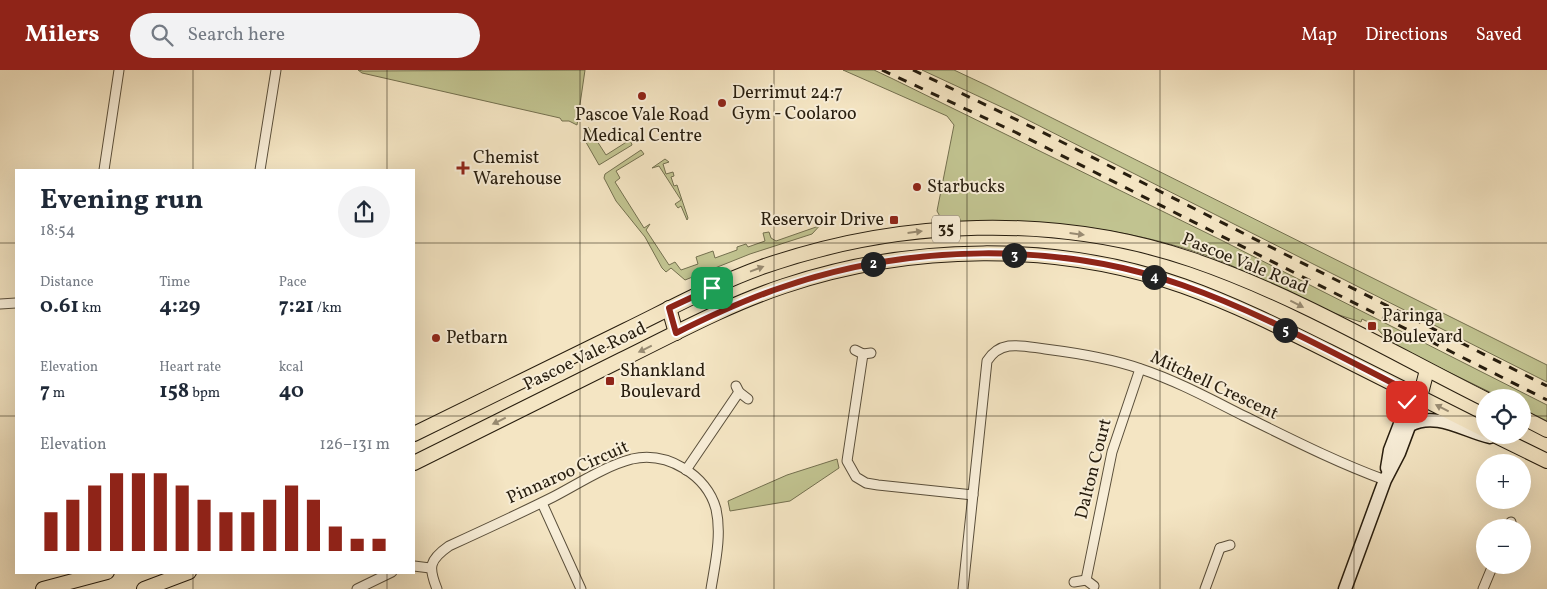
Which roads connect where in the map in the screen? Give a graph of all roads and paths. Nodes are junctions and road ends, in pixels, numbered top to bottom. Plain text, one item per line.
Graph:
1 (119, 70) edge
2 (276, 70) edge
3 (106, 169) edge
4 (260, 169) edge
5 (15, 303) edge
6 (0, 304) edge
7 (664, 311) junction
8 (676, 333) junction
9 (863, 352) dead end
10 (1140, 369) junction
11 (1427, 370) junction
12 (1476, 394) edge
13 (1416, 395) junction
14 (748, 399) dead end
15 (1531, 422) edge
16 (1410, 425) junction
17 (1476, 425) edge
18 (1547, 430) edge
19 (1476, 433) edge
20 (415, 434) edge
21 (1512, 444) edge
22 (1547, 461) edge
23 (415, 464) edge
24 (686, 470) junction
25 (1385, 480) junction
26 (973, 495) junction
27 (542, 503) junction
28 (1230, 545) dead end
29 (415, 566) edge
30 (430, 568) junction
31 (99, 574) edge
32 (184, 574) edge
33 (388, 574) edge
34 (1490, 574) edge
35 (1086, 580) junction
36 (166, 581) edge
37 (1074, 582) dead end
38 (1094, 586) dead end
39 (43, 589) edge
40 (144, 589) edge
41 (357, 589) edge
42 (437, 589) edge
43 (581, 589) edge
44 (712, 589) edge
45 (963, 589) edge
46 (1205, 589) edge
47 (1345, 589) edge
48 (1484, 589) edge

1 - 3 street
2 - 4 street
5 - 6 street
7 - 8 main road
7 -> 11 main road, Pascoe Vale Road / 35
7 - 20 main road, Pascoe Vale Road / 35
8 - 13 main road, Pascoe Vale Road / 35
8 -> 23 main road, Pascoe Vale Road / 35
9 - 26 street
10 - 25 street, Mitchell Crescent
10 - 26 street, Mitchell Crescent
10 - 35 street, Dalton Court
11 - 12 main road, Pascoe Vale Road / 35
11 - 13 main road
13 - 16 street
17 -> 13 main road, Pascoe Vale Road / 35
13 - 25 street
14 - 24 street
15 - 18 main road
16 - 19 street
16 - 25 street
21 - 22 main road
24 - 27 street, Pinnaroo Circuit
24 - 44 street, Pinnaroo Circuit
25 - 47 street
26 - 45 street, Mitchell Crescent
27 - 30 street, Pinnaroo Circuit
27 - 43 street
28 - 46 street
29 - 30 street
30 - 42 street
31 - 39 main road
32 - 36 main road
33 - 41 street
34 - 48 street
35 - 37 street
35 - 38 street
36 - 40 main road

